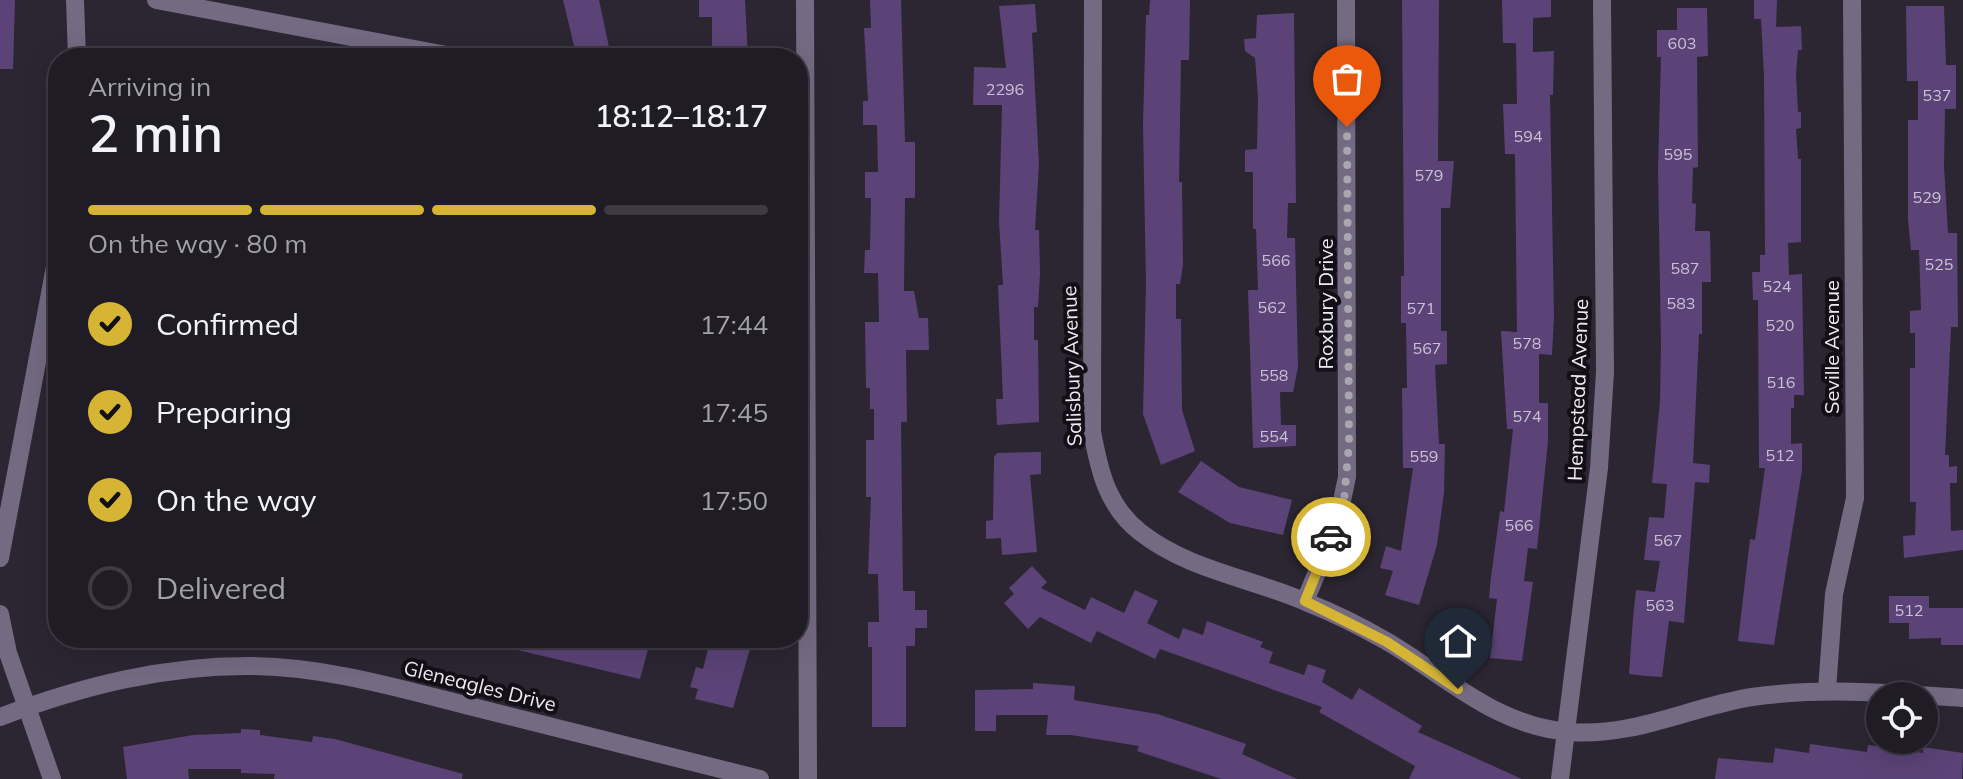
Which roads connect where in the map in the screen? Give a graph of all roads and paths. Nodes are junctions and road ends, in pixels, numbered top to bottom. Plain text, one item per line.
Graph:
1 (75, 0) edge
2 (156, 0) edge
3 (805, 0) edge
4 (1093, 0) edge
5 (1346, 0) edge
6 (1602, 0) edge
7 (1852, 0) edge
8 (77, 48) edge
9 (409, 48) edge
10 (805, 48) edge
11 (48, 328) edge
12 (0, 558) edge
13 (1305, 601) junction
14 (0, 614) edge
15 (807, 648) edge
16 (1827, 690) junction
17 (1963, 698) edge
18 (27, 707) junction
19 (0, 717) edge
20 (1565, 732) junction
21 (52, 779) edge
22 (760, 779) edge
23 (808, 779) edge
24 (1560, 779) edge

1 - 8 street
2 - 9 street
3 - 10 street
4 - 13 street, Salisbury Avenue
5 - 13 street, Roxbury Drive
6 - 20 street, Hempstead Avenue
7 - 16 street, Seville Avenue
11 - 12 street
13 - 20 street, Salisbury Avenue
14 - 18 street
15 - 23 street
16 - 17 street, Salisbury Avenue
16 - 20 street, Salisbury Avenue
18 - 19 street, Gleneagles Drive
18 - 21 street
18 - 22 street, Gleneagles Drive
20 - 24 street, Hempstead Avenue

